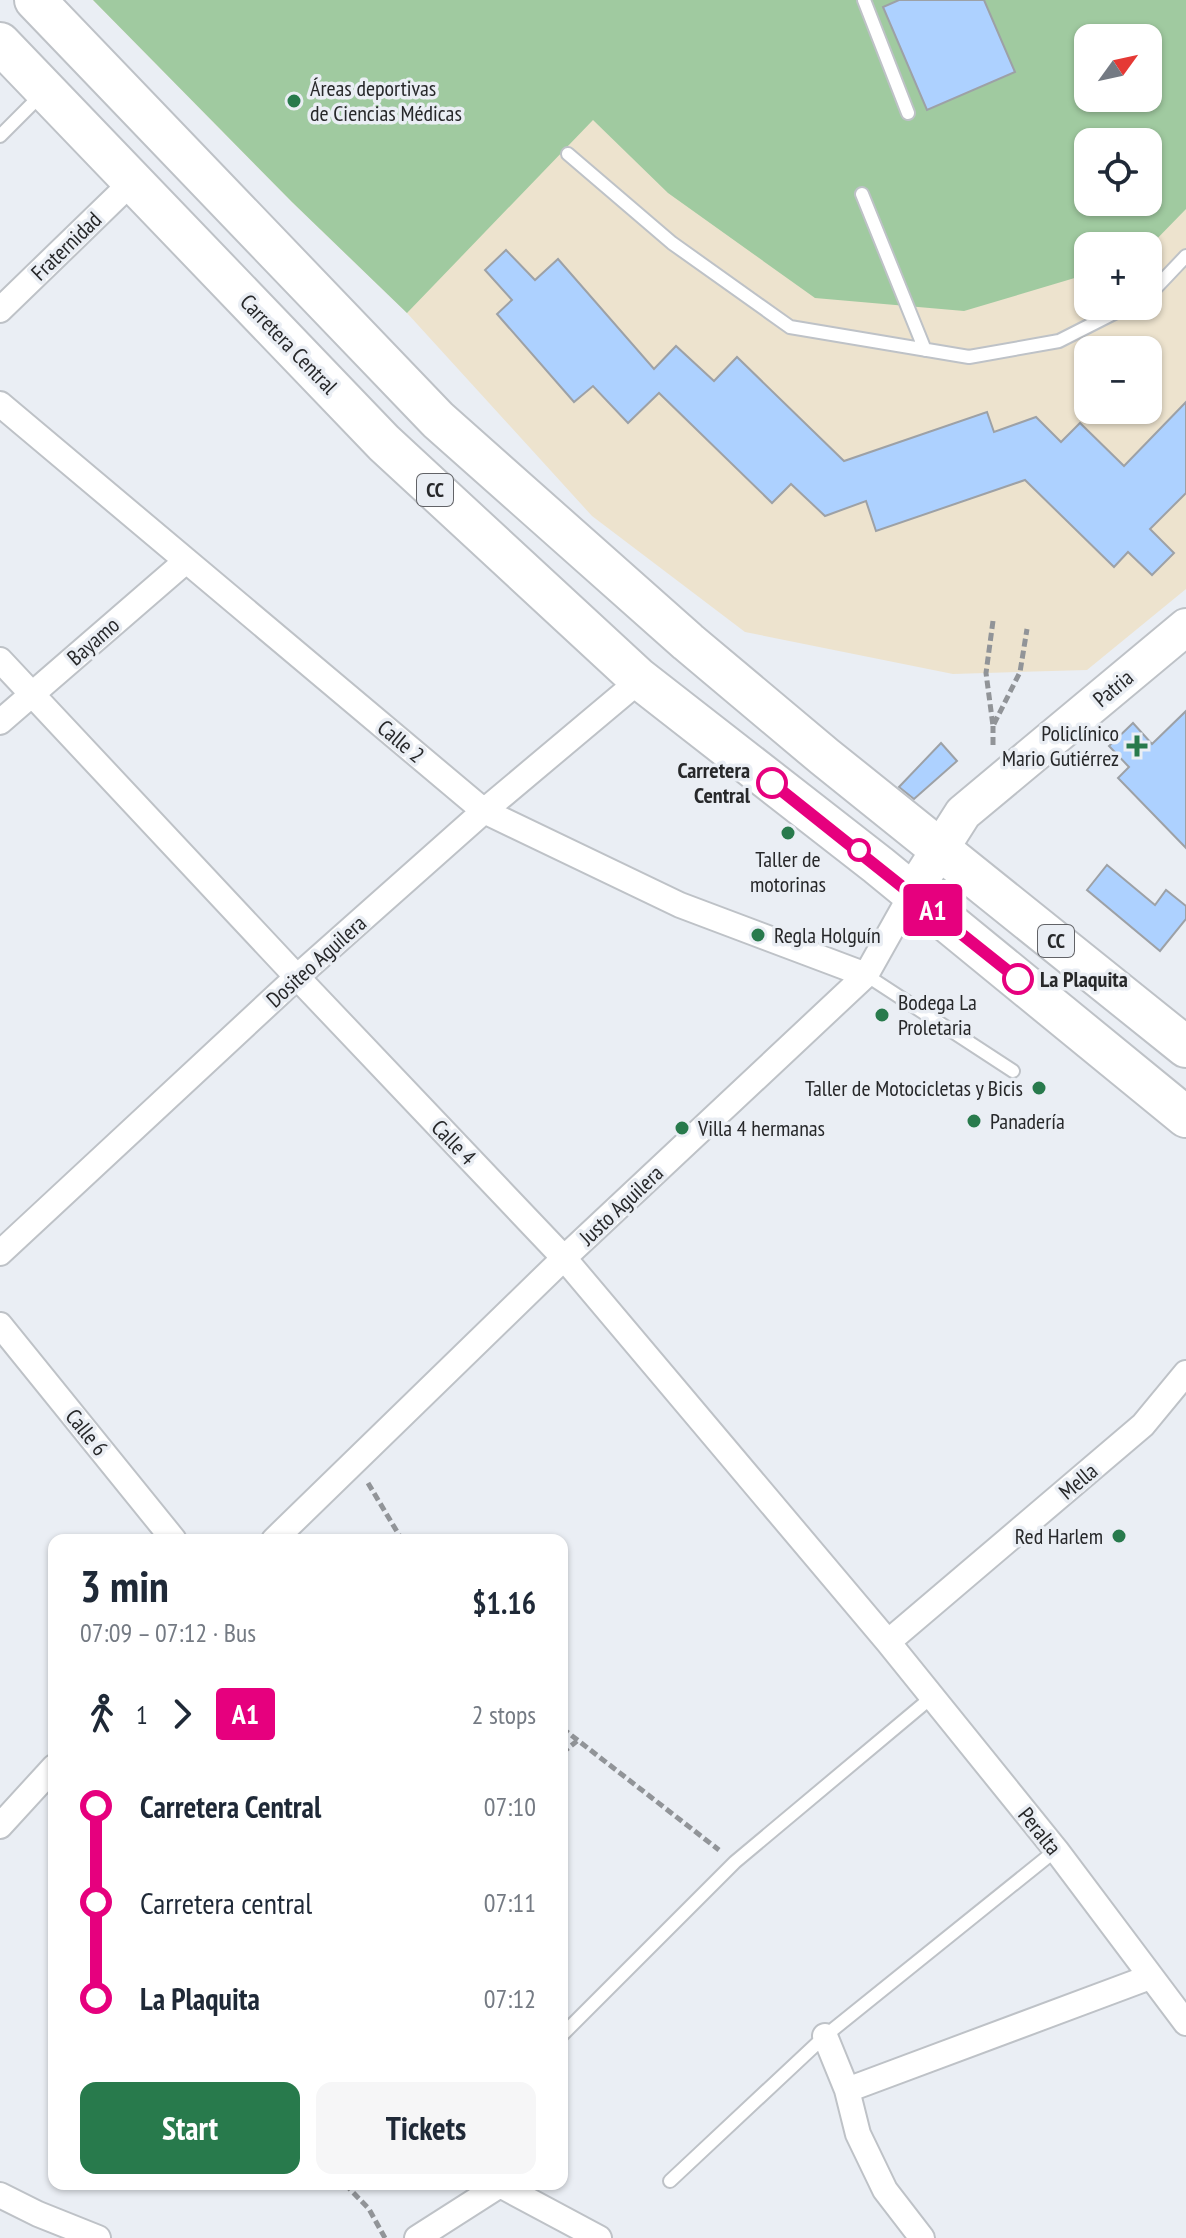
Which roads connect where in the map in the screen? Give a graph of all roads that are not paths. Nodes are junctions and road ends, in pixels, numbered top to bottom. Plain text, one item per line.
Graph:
1 (35, 0) edge
2 (864, 0) edge
3 (0, 43) edge
4 (45, 91) junction
5 (908, 113) dead end
6 (0, 136) edge
7 (568, 154) dead end
8 (132, 182) junction
9 (862, 194) dead end
10 (1186, 256) edge
11 (1162, 281) edge
12 (0, 310) edge
13 (1100, 320) edge
14 (925, 350) junction
15 (0, 404) edge
16 (186, 561) junction
17 (1186, 627) edge
18 (0, 660) edge
19 (640, 680) junction
20 (31, 695) junction
21 (0, 722) edge
22 (484, 811) junction
23 (939, 848) junction
24 (912, 893) junction
25 (866, 975) junction
26 (297, 977) junction
27 (1182, 1041) edge
28 (1013, 1071) dead end
29 (1186, 1117) edge
30 (0, 1253) edge
31 (564, 1258) junction
32 (0, 1325) edge
33 (1186, 1373) edge
34 (169, 1534) edge
35 (280, 1534) edge
36 (888, 1642) junction
37 (932, 1697) junction
38 (48, 1774) edge
39 (0, 1826) edge
40 (1056, 1850) junction
41 (1150, 1977) junction
42 (1186, 2023) edge
43 (568, 2029) edge
44 (825, 2036) junction
45 (847, 2090) junction
46 (670, 2181) dead end
47 (491, 2190) edge
48 (511, 2190) edge
49 (0, 2195) edge
50 (98, 2238) edge
51 (417, 2238) edge
52 (599, 2238) edge
53 (922, 2238) edge

1 - 23 main road, CC
2 - 5 lane
3 - 4 main road, Carretera Central / CC
4 - 6 lane
4 - 8 main road, Carretera Central / CC
7 - 14 lane
8 - 12 street, Fraternidad
8 - 19 main road, Carretera Central / CC
9 - 14 lane
10 - 11 lane
13 - 14 lane
15 - 16 street, Calle 2
16 - 20 street, Bayamo
16 - 22 street, Calle 2
17 - 23 street, Patria
18 - 20 street, Calle 4
19 - 22 street, Dositeo Aguilera
19 - 24 main road, Carretera Central / CC
20 - 21 street, Bayamo
20 - 26 street, Calle 4
22 - 25 street, Calle 2
22 - 26 street, Dositeo Aguilera
23 - 24 street, Justo Aguilera
23 - 27 main road, CC
24 - 25 street, Justo Aguilera
24 - 29 main road, Carretera Central / CC
25 - 28 lane
25 - 31 street, Justo Aguilera
26 - 30 street, Dositeo Aguilera
26 - 31 street, Calle 4
31 - 35 street, Justo Aguilera
31 - 36 street, Calle 4
32 - 34 street, Calle 6
33 - 36 street, Mella
36 - 37 street, Peralta
37 - 40 street, Peralta
37 - 43 lane
38 - 39 street
40 - 41 street, Peralta
40 - 44 lane
41 - 42 street, Peralta
41 - 45 street
44 - 45 street
44 - 46 lane
45 - 53 street
47 - 51 street
48 - 52 street
49 - 50 street

